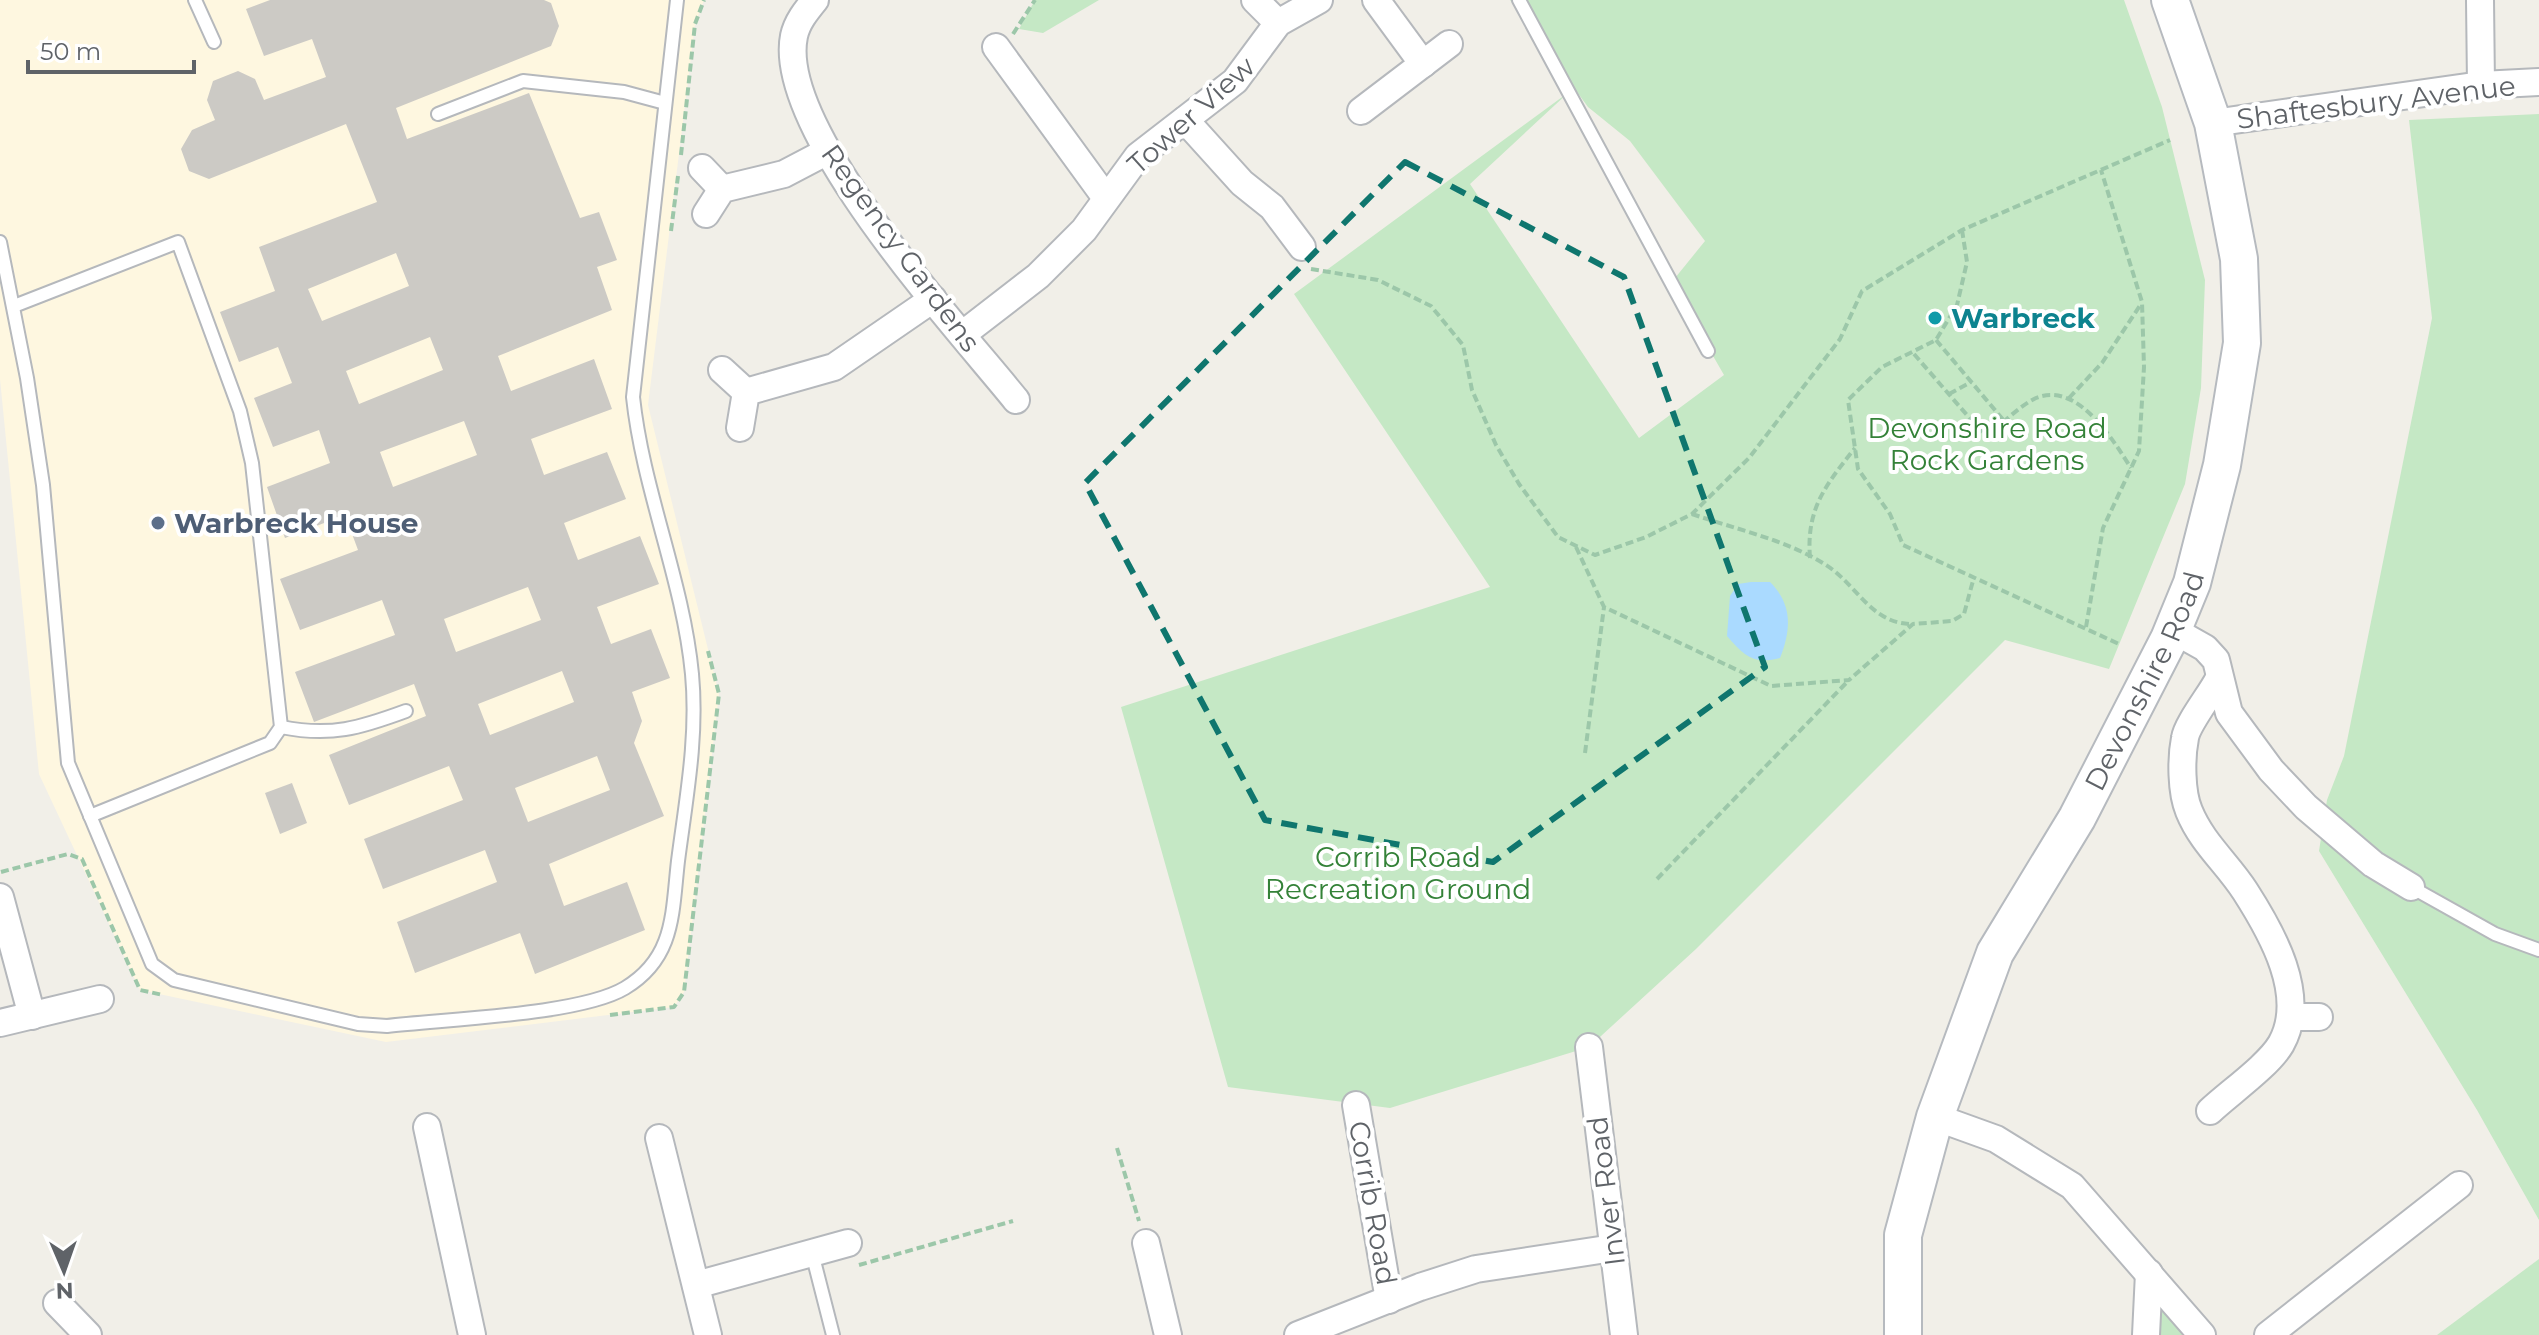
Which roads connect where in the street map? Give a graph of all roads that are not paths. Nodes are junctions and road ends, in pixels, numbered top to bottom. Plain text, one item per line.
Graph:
1 (195, 0) edge
2 (677, 0) edge
3 (815, 0) edge
4 (1255, 0) edge
5 (1319, 0) edge
6 (1376, 0) edge
7 (1519, 0) edge
8 (2170, 0) edge
9 (2480, 0) edge
10 (1278, 23) junction
11 (214, 42) dead end
12 (1449, 44) dead end
13 (996, 47) road end
14 (1423, 64) junction
15 (2539, 82) edge
16 (2481, 85) junction
17 (665, 103) junction
18 (1361, 111) dead end
19 (438, 114) dead end
20 (1185, 120) junction
21 (2213, 123) junction
22 (826, 152) junction
23 (687, 166) road end
24 (722, 189) junction
25 (1106, 198) junction
26 (706, 214) dead end
27 (0, 242) edge
28 (1302, 258) road end
29 (933, 299) junction
30 (14, 306) junction
31 (963, 334) junction
32 (1708, 351) dead end
33 (722, 370) dead end
34 (746, 392) junction
35 (1016, 400) dead end
36 (740, 428) dead end
37 (2173, 630) junction
38 (2218, 680) junction
39 (406, 711) dead end
40 (281, 727) junction
41 (90, 816) junction
42 (2411, 887) joint
43 (0, 897) edge
44 (2539, 950) edge
45 (100, 999) dead end
46 (32, 1016) junction
47 (2292, 1017) junction
48 (2319, 1017) dead end
49 (0, 1023) edge
50 (1589, 1047) dead end
51 (1356, 1105) dead end
52 (2210, 1111) dead end
53 (1935, 1117) junction
54 (427, 1127) dead end
55 (659, 1138) dead end
56 (2459, 1185) dead end
57 (848, 1243) road end
58 (1146, 1243) road end
59 (1613, 1248) junction
60 (812, 1253) junction
61 (2149, 1273) junction
62 (696, 1285) junction
63 (1389, 1300) junction
64 (57, 1303) dead end
65 (88, 1335) edge
66 (472, 1335) edge
67 (708, 1335) edge
68 (833, 1335) edge
69 (1168, 1335) edge
70 (1298, 1335) edge
71 (1624, 1335) edge
72 (1903, 1335) edge
73 (2146, 1335) edge
74 (2202, 1335) edge
75 (2268, 1335) edge

1 - 11 lane
2 - 17 lane
3 - 22 street, Regency Gardens
4 - 10 street
5 - 10 street, Tower View
6 - 14 street
7 - 32 lane
8 - 21 main road, Devonshire Road
9 - 16 street
10 - 20 street, Tower View
12 - 14 street
13 - 25 street
14 - 18 street
15 - 16 street, Shaftesbury Avenue
16 - 21 street, Shaftesbury Avenue
17 - 19 lane
17 - 41 lane
20 - 25 street, Tower View
20 - 28 street
21 - 37 main road, Devonshire Road
22 - 24 street
22 - 29 street, Regency Gardens
23 - 24 street
24 - 26 street
25 - 31 street, Tower View
27 - 30 lane
29 - 31 street, Regency Gardens
29 - 34 street
30 - 40 lane
30 - 41 lane
31 - 35 street, Regency Gardens
33 - 34 street
34 - 36 street
37 - 38 street
37 - 53 main road, Devonshire Road
38 - 42 street
38 - 47 street
39 - 40 lane
40 - 41 lane
42 - 44 lane
43 - 46 street
45 - 46 street
46 - 49 street
47 - 48 street
47 - 52 street
50 - 59 street, Inver Road
51 - 63 street, Corrib Road
53 - 61 street
53 - 72 main road, Devonshire Road
54 - 66 street
55 - 62 street
56 - 75 street
57 - 60 street
58 - 69 street
59 - 63 street
59 - 71 street, Inver Road
60 - 62 street
60 - 68 lane
61 - 73 street
61 - 74 street
62 - 67 street
63 - 70 street
64 - 65 street

